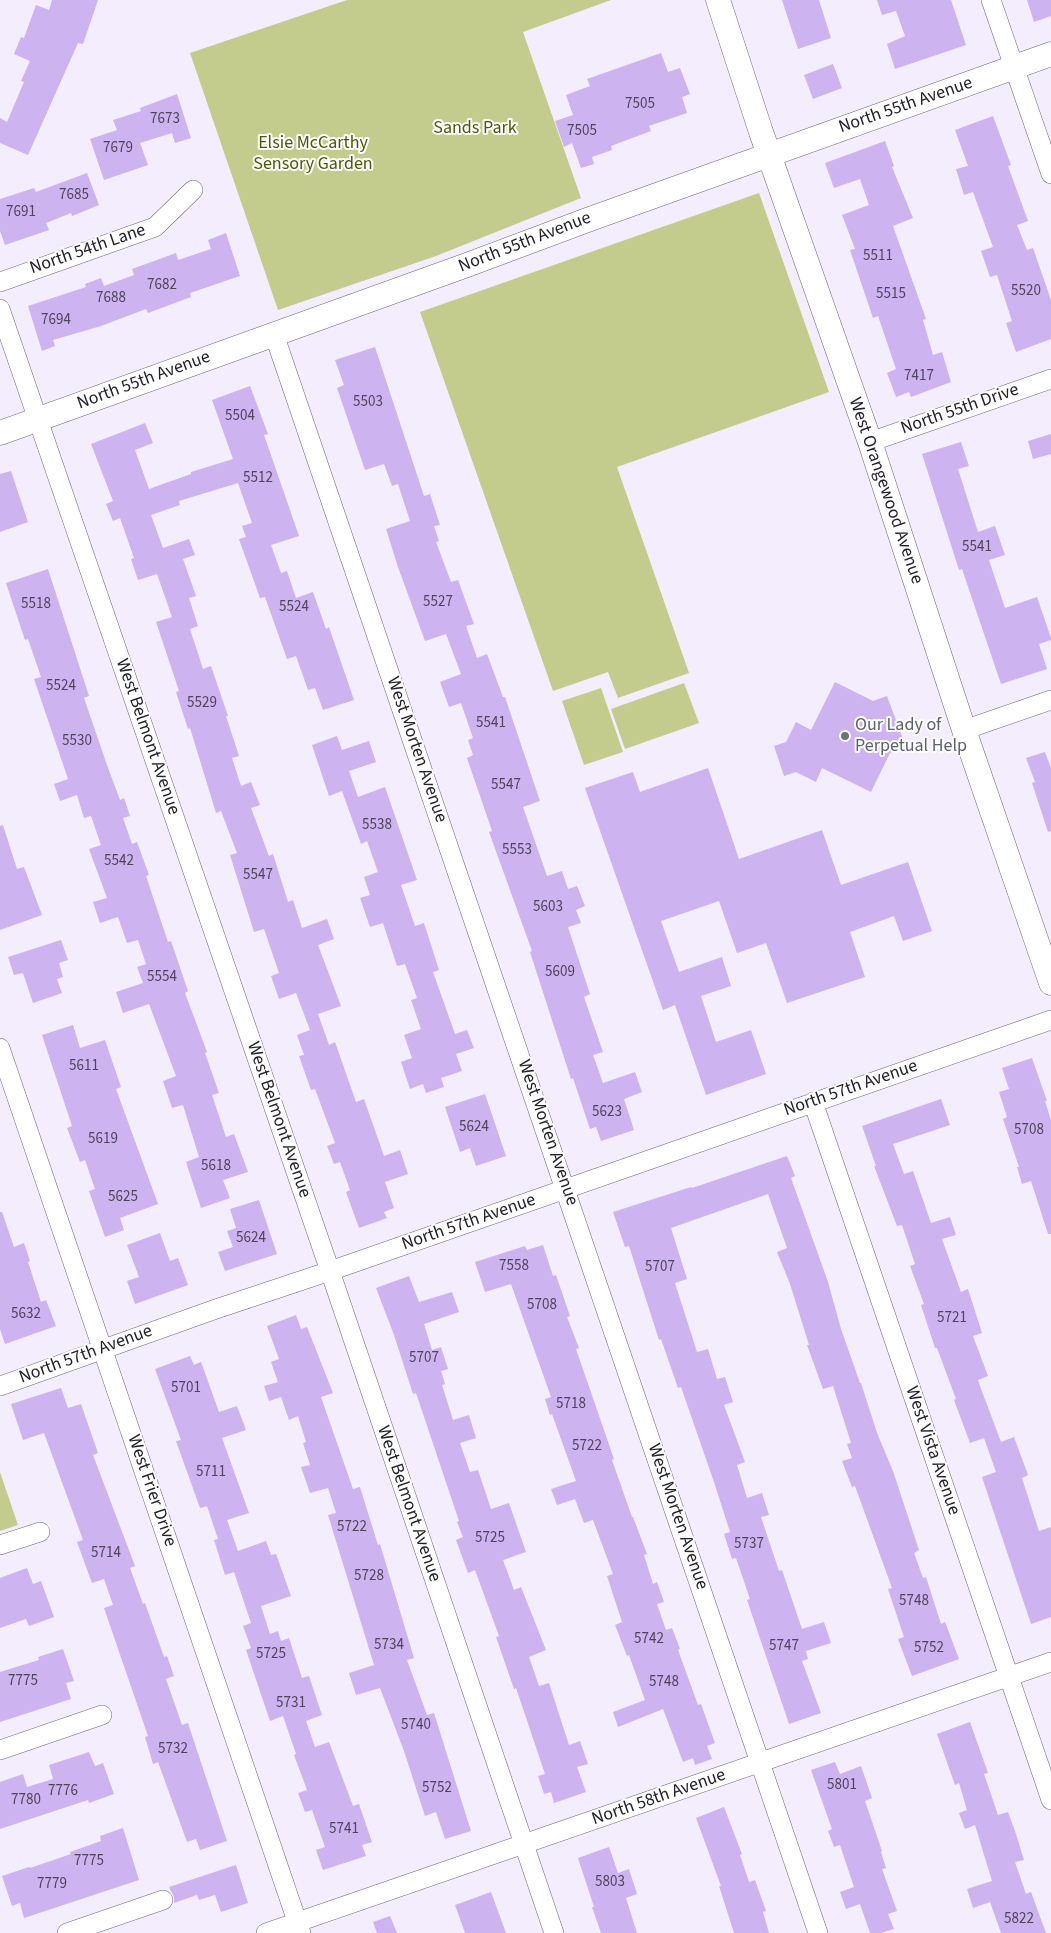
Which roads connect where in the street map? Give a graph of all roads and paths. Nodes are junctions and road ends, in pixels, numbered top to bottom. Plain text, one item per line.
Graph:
1 (718, 0) edge
2 (991, 0) edge
3 (1051, 54) edge
4 (1014, 68) junction
5 (769, 156) junction
6 (1051, 174) edge
7 (193, 190) dead end
8 (0, 282) edge
9 (0, 309) edge
10 (274, 334) junction
11 (1051, 379) edge
12 (38, 419) junction
13 (0, 433) edge
14 (870, 442) junction
15 (1051, 700) edge
16 (964, 730) junction
17 (1051, 983) edge
18 (1051, 1020) edge
19 (0, 1048) edge
20 (813, 1102) junction
21 (566, 1189) junction
22 (330, 1271) junction
23 (103, 1350) junction
24 (0, 1386) edge
25 (40, 1532) dead end
26 (0, 1545) edge
27 (1051, 1662) edge
28 (1009, 1676) junction
29 (102, 1715) dead end
30 (0, 1750) edge
31 (760, 1763) junction
32 (1051, 1800) edge
33 (523, 1844) junction
34 (163, 1900) dead end
35 (300, 1928) edge
36 (67, 1933) edge
37 (266, 1933) edge
38 (554, 1933) edge
39 (818, 1933) edge

1 - 5 street, West Orangewood Avenue
2 - 4 street
3 - 4 street, North 55th Avenue
4 - 5 street, North 55th Avenue
4 - 6 street
5 - 10 street, North 55th Avenue
5 - 14 street, West Orangewood Avenue
7 - 8 street, North 54th Lane
9 - 12 street, West Belmont Avenue
10 - 12 street, North 55th Avenue
10 - 21 street, West Morten Avenue
11 - 14 street, North 55th Drive
12 - 13 street, North 55th Avenue
12 - 22 street, West Belmont Avenue
14 - 16 street, West Orangewood Avenue
15 - 16 street
16 - 17 street, West Orangewood Avenue
18 - 20 street, North 57th Avenue
19 - 23 street, West Frier Drive
20 - 21 street, North 57th Avenue
20 - 28 street, West Vista Avenue
21 - 22 street, North 57th Avenue
21 - 31 street, West Morten Avenue
22 - 23 street, North 57th Avenue
22 - 33 street, West Belmont Avenue
23 - 24 street, North 57th Avenue
23 - 35 street, West Frier Drive
25 - 26 street
27 - 28 street, North 58th Avenue
28 - 31 street, North 58th Avenue
28 - 32 street, West Vista Avenue
29 - 30 street
31 - 33 street, North 58th Avenue
31 - 39 street, West Morten Avenue
33 - 35 street, North 58th Avenue
33 - 38 street, West Belmont Avenue
34 - 36 street
35 - 37 street, North 58th Avenue

